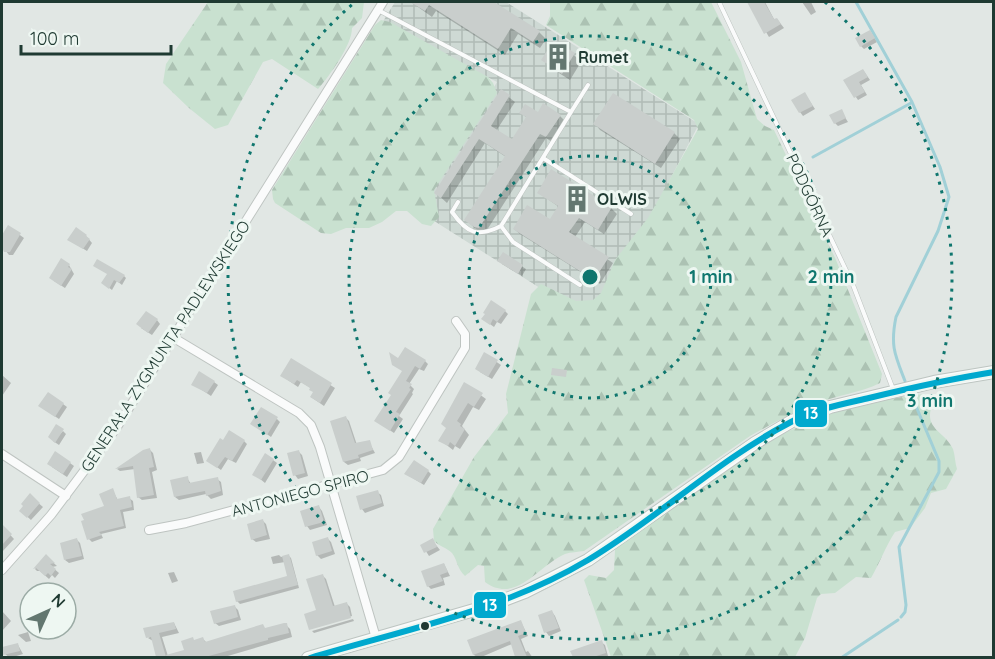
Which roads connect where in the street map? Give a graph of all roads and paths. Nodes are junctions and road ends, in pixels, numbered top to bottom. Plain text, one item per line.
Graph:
1 (383, 2) edge
2 (719, 2) edge
3 (378, 10) junction
4 (588, 85) dead end
5 (571, 112) junction
6 (543, 158) junction
7 (458, 202) dead end
8 (631, 214) dead end
9 (501, 226) junction
10 (580, 285) dead end
11 (456, 321) dead end
12 (174, 338) junction
13 (993, 372) edge
14 (894, 392) junction
15 (2, 454) edge
16 (331, 485) junction
17 (66, 496) junction
18 (149, 530) dead end
19 (2, 570) edge
20 (376, 638) junction
21 (308, 657) edge

1 - 3 street, GENERAŁA ZYGMUNTA PADLEWSKIEGO
2 - 14 lane, PODGÓRNA
3 - 5 lane
3 - 12 street, GENERAŁA ZYGMUNTA PADLEWSKIEGO
4 - 5 lane
5 - 6 lane
6 - 8 lane
6 - 9 lane
7 - 9 lane
9 - 10 lane
11 - 16 street, ANTONIEGO SPIRO
12 - 16 street
12 - 17 street, GENERAŁA ZYGMUNTA PADLEWSKIEGO
13 - 14 street
14 - 20 street
15 - 17 street
16 - 18 street, ANTONIEGO SPIRO
16 - 20 street
17 - 19 street, GENERAŁA ZYGMUNTA PADLEWSKIEGO
20 - 21 street

